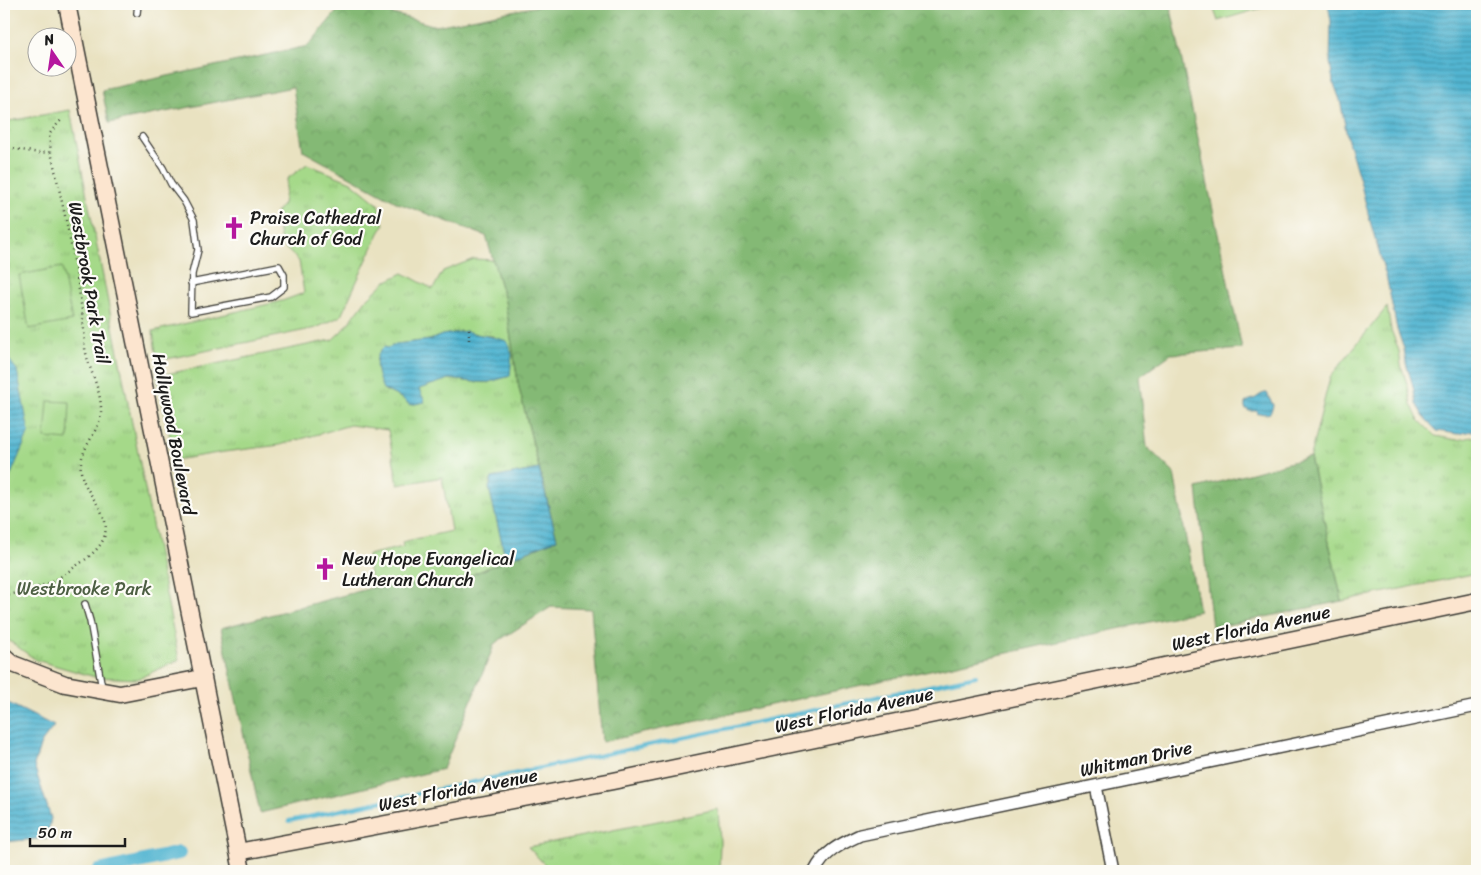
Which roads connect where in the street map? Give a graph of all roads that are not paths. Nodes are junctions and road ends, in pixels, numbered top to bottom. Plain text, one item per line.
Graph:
1 (67, 4) edge
2 (138, 4) edge
3 (137, 14) dead end
4 (142, 137) dead end
5 (191, 283) junction
6 (1477, 601) edge
7 (85, 604) dead end
8 (4, 656) edge
9 (202, 678) junction
10 (102, 691) junction
11 (1477, 706) edge
12 (1096, 786) junction
13 (238, 852) junction
14 (242, 871) edge
15 (815, 871) edge
16 (1114, 871) edge

1 - 9 street, Hollywood Boulevard
2 - 3 lane
4 - 5 lane
5 - 5 lane
6 - 13 street, West Florida Avenue
7 - 10 lane
8 - 10 street
9 - 10 street
9 - 13 street, Hollywood Boulevard
11 - 12 street, Whitman Drive
12 - 15 street, Whitman Drive
12 - 16 street
13 - 14 street, Hollywood Boulevard

